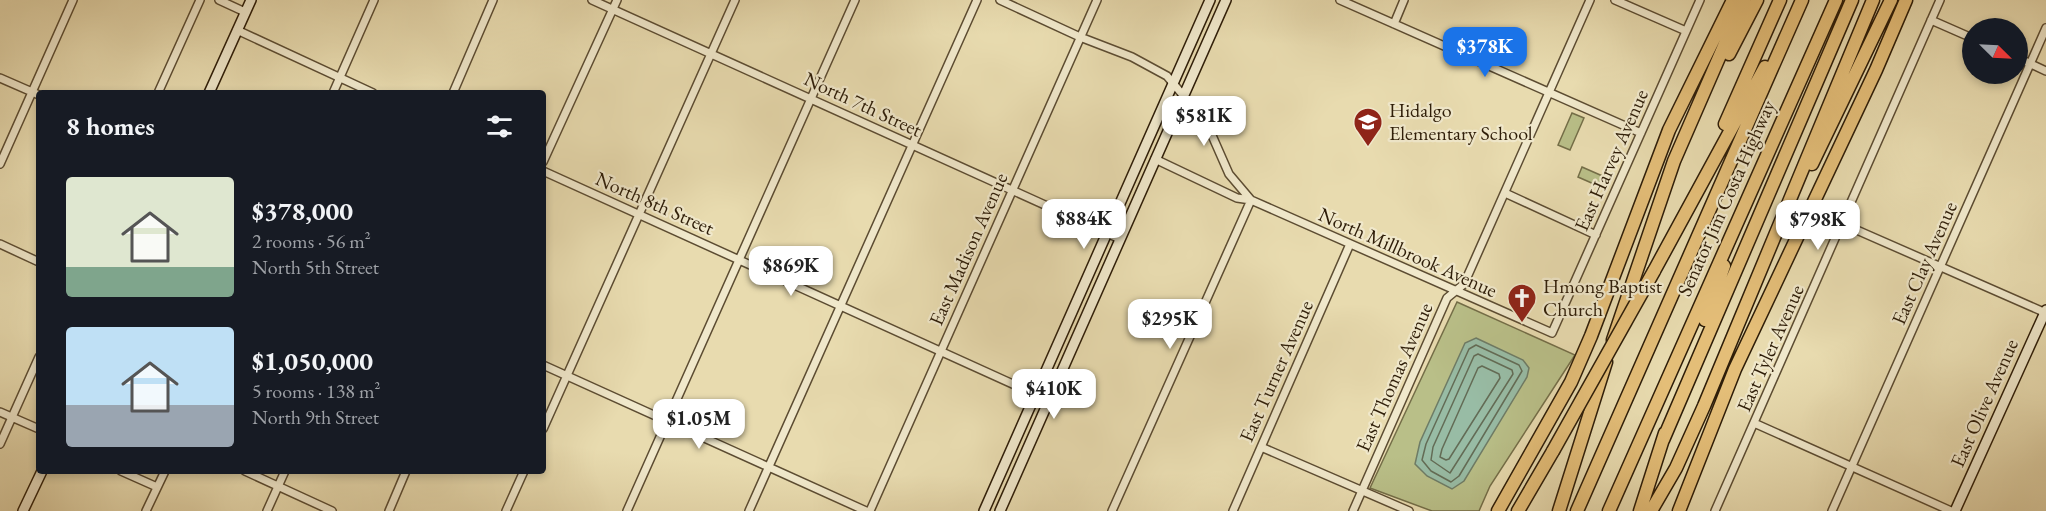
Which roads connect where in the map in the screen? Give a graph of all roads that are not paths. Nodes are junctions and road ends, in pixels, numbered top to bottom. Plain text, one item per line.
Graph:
1 (73, 0) edge
2 (200, 0) edge
3 (219, 0) edge
4 (251, 0) edge
5 (374, 0) edge
6 (493, 0) edge
7 (592, 0) edge
8 (617, 0) edge
9 (735, 0) edge
10 (855, 0) edge
11 (977, 0) edge
12 (1000, 0) edge
13 (1097, 0) edge
14 (1210, 0) edge
15 (1226, 0) edge
16 (1340, 0) edge
17 (1404, 0) edge
18 (1590, 0) edge
19 (1615, 0) edge
20 (1700, 0) edge
21 (1733, 0) edge
22 (1744, 0) edge
23 (1757, 0) edge
24 (1780, 0) edge
25 (1802, 0) edge
26 (1836, 0) edge
27 (1852, 0) edge
28 (1873, 0) edge
29 (1891, 0) edge
30 (1906, 0) edge
31 (1940, 0) edge
32 (613, 10) junction
33 (245, 12) junction
34 (1931, 20) junction
35 (1394, 24) junction
36 (2046, 28) edge
37 (237, 30) junction
38 (1686, 32) junction
39 (1962, 34) edge
40 (1080, 37) junction
41 (711, 53) junction
42 (2030, 64) junction
43 (2046, 71) edge
44 (339, 77) junction
45 (0, 78) edge
46 (1174, 81) junction
47 (38, 90) edge
48 (159, 90) edge
49 (210, 90) edge
50 (334, 90) edge
51 (367, 90) edge
52 (454, 90) edge
53 (1549, 92) junction
54 (36, 94) edge
55 (1184, 94) junction
56 (811, 98) junction
57 (1641, 133) junction
58 (912, 145) junction
59 (546, 155) edge
60 (1155, 159) junction
61 (0, 164) edge
62 (546, 172) edge
63 (1011, 192) junction
64 (1505, 193) junction
65 (1749, 194) junction
66 (1251, 200) junction
67 (1690, 204) junction
68 (639, 214) junction
69 (1653, 219) junction
70 (1843, 224) junction
71 (1779, 229) junction
72 (1107, 233) junction
73 (1596, 234) junction
74 (1120, 239) junction
75 (0, 244) edge
76 (1350, 244) junction
77 (739, 259) junction
78 (36, 261) edge
79 (1940, 267) junction
80 (1455, 291) junction
81 (841, 306) junction
82 (2046, 312) edge
83 (1552, 333) joint
84 (940, 352) junction
85 (36, 364) edge
86 (546, 366) edge
87 (567, 376) junction
88 (1035, 394) junction
89 (1048, 400) junction
90 (0, 412) edge
91 (12, 417) junction
92 (546, 422) edge
93 (666, 422) junction
94 (1754, 423) junction
95 (36, 428) edge
96 (1663, 440) junction
97 (0, 444) edge
98 (1261, 447) junction
99 (1851, 467) junction
100 (768, 468) junction
101 (41, 474) edge
102 (127, 474) edge
103 (164, 474) edge
104 (252, 474) edge
105 (284, 474) edge
106 (405, 474) edge
107 (523, 474) edge
108 (278, 486) junction
109 (157, 488) junction
110 (1362, 491) junction
111 (23, 511) edge
112 (146, 511) edge
113 (267, 511) edge
114 (332, 511) edge
115 (389, 511) edge
116 (506, 511) edge
117 (627, 511) edge
118 (749, 511) edge
119 (868, 511) edge
120 (984, 511) edge
121 (1000, 511) edge
122 (1112, 511) edge
123 (1233, 511) edge
124 (1353, 511) edge
125 (1408, 511) edge
126 (1498, 511) edge
127 (1518, 511) edge
128 (1559, 511) edge
129 (1577, 511) edge
130 (1609, 511) edge
131 (1640, 511) edge
132 (1651, 511) edge
133 (1679, 511) edge
134 (1715, 511) edge
135 (1832, 511) edge
136 (1953, 511) edge

1 - 47 street
2 - 48 street
3 - 33 street
4 - 33 main road
5 - 44 street
6 - 52 street
7 - 32 street, North 7th Street
8 - 32 street
9 - 41 street
10 - 56 street
11 - 58 street
12 - 40 street
13 - 40 street, East Madison Avenue
14 - 46 main road
15 - 55 main road
16 - 35 street
17 - 35 street
18 - 53 street, East Thomas Avenue
19 - 38 street
20 - 38 street, East Harvey Avenue
21 - 126 highway
22 - 69 highway
23 - 69 highway
24 - 67 highway
25 - 67 highway
25 - 129 highway, Senator Jim Costa Highway
26 - 65 highway, Senator Jim Costa Highway
27 - 96 highway
28 - 71 highway
29 - 71 highway
30 - 133 highway
31 - 34 street, East Tyler Avenue
32 - 41 street, North 7th Street
32 - 59 street
33 - 37 main road
34 - 39 street
34 - 70 street, East Tyler Avenue
35 - 53 street
36 - 42 street, East Clay Avenue
37 - 44 street
37 - 49 main road
38 - 57 street, East Harvey Avenue
40 - 46 street
40 - 63 street, East Madison Avenue
41 - 56 street, North 7th Street
41 - 68 street
42 - 43 street
42 - 79 street, East Clay Avenue
44 - 50 street
44 - 51 street
45 - 54 street
46 - 55 street, North Millbrook Avenue
46 - 72 main road
53 - 57 street
53 - 64 street, East Thomas Avenue
54 - 61 street
55 - 60 main road
55 - 66 street, North Millbrook Avenue
56 - 58 street, North 7th Street
56 - 77 street
57 - 73 street, East Harvey Avenue
58 - 63 street, North 7th Street
58 - 81 street
60 - 66 street, North Millbrook Avenue
60 - 74 main road
62 - 68 street, North 8th Street
63 - 72 street, North 7th Street
63 - 84 street, East Madison Avenue
64 - 73 street
64 - 80 street, East Thomas Avenue
65 - 96 highway
65 - 130 highway, Senator Jim Costa Highway
66 - 76 street, North Millbrook Avenue
66 - 122 street
67 - 127 highway, bridge
68 - 77 street, North 8th Street
68 - 87 street
69 - 128 highway
70 - 79 street
70 - 94 street, East Tyler Avenue
71 - 132 highway
72 - 74 street, North 7th Street
72 - 88 main road
73 - 83 street, East Harvey Avenue
74 - 89 main road
75 - 78 street
76 - 80 street, North Millbrook Avenue
76 - 98 street, East Turner Avenue
77 - 81 street, North 8th Street
77 - 93 street
79 - 82 street
79 - 99 street, East Clay Avenue
80 - 83 street, North Millbrook Avenue
80 - 110 street, East Thomas Avenue
81 - 84 street, North 8th Street
81 - 100 street
82 - 136 main road, East Olive Avenue
84 - 88 street, North 8th Street
84 - 119 street, East Madison Avenue
85 - 91 street
86 - 87 street
87 - 92 street
87 - 93 street
88 - 89 street, North 8th Street
88 - 120 main road
89 - 121 main road
90 - 91 street
91 - 95 street
91 - 97 street
93 - 100 street
93 - 117 street
94 - 99 street
94 - 134 street, East Tyler Avenue
96 - 131 highway
98 - 110 street
98 - 123 street, East Turner Avenue
99 - 135 street, East Clay Avenue
99 - 136 street
100 - 118 street
100 - 119 street
101 - 111 main road
102 - 109 street
103 - 109 street
104 - 108 street
105 - 108 street
106 - 115 street
107 - 116 street
108 - 113 street
108 - 114 street
109 - 112 street
110 - 124 street, East Thomas Avenue
110 - 125 street

